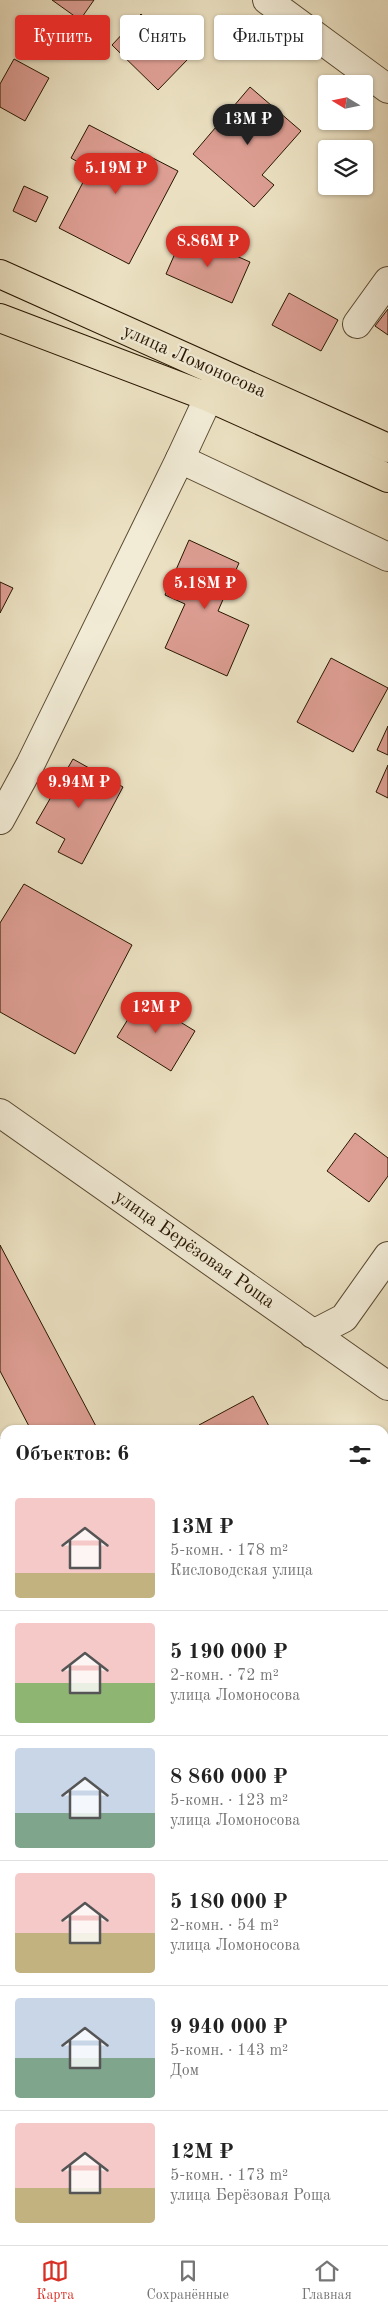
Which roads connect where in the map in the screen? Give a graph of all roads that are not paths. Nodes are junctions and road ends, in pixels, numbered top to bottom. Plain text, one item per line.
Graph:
1 (268, 0) edge
2 (388, 89) edge
3 (0, 274) edge
4 (388, 281) edge
5 (0, 318) edge
6 (357, 324) dead end
7 (219, 373) junction
8 (208, 397) junction
9 (388, 448) edge
10 (180, 459) junction
11 (388, 478) edge
12 (388, 557) edge
13 (0, 820) edge
14 (0, 1113) edge
15 (388, 1256) edge
16 (313, 1334) junction
17 (388, 1386) edge

1 - 2 street
3 - 7 main road, улица Ломоносова
4 - 6 street
5 - 8 main road, улица Ломоносова
7 - 8 street
7 - 9 main road, улица Ломоносова
8 - 10 street
8 - 11 main road, улица Ломоносова
10 - 12 street
10 - 13 street
14 - 16 street, улица Берёзовая Роща
15 - 16 street
16 - 17 street, улица Берёзовая Роща

